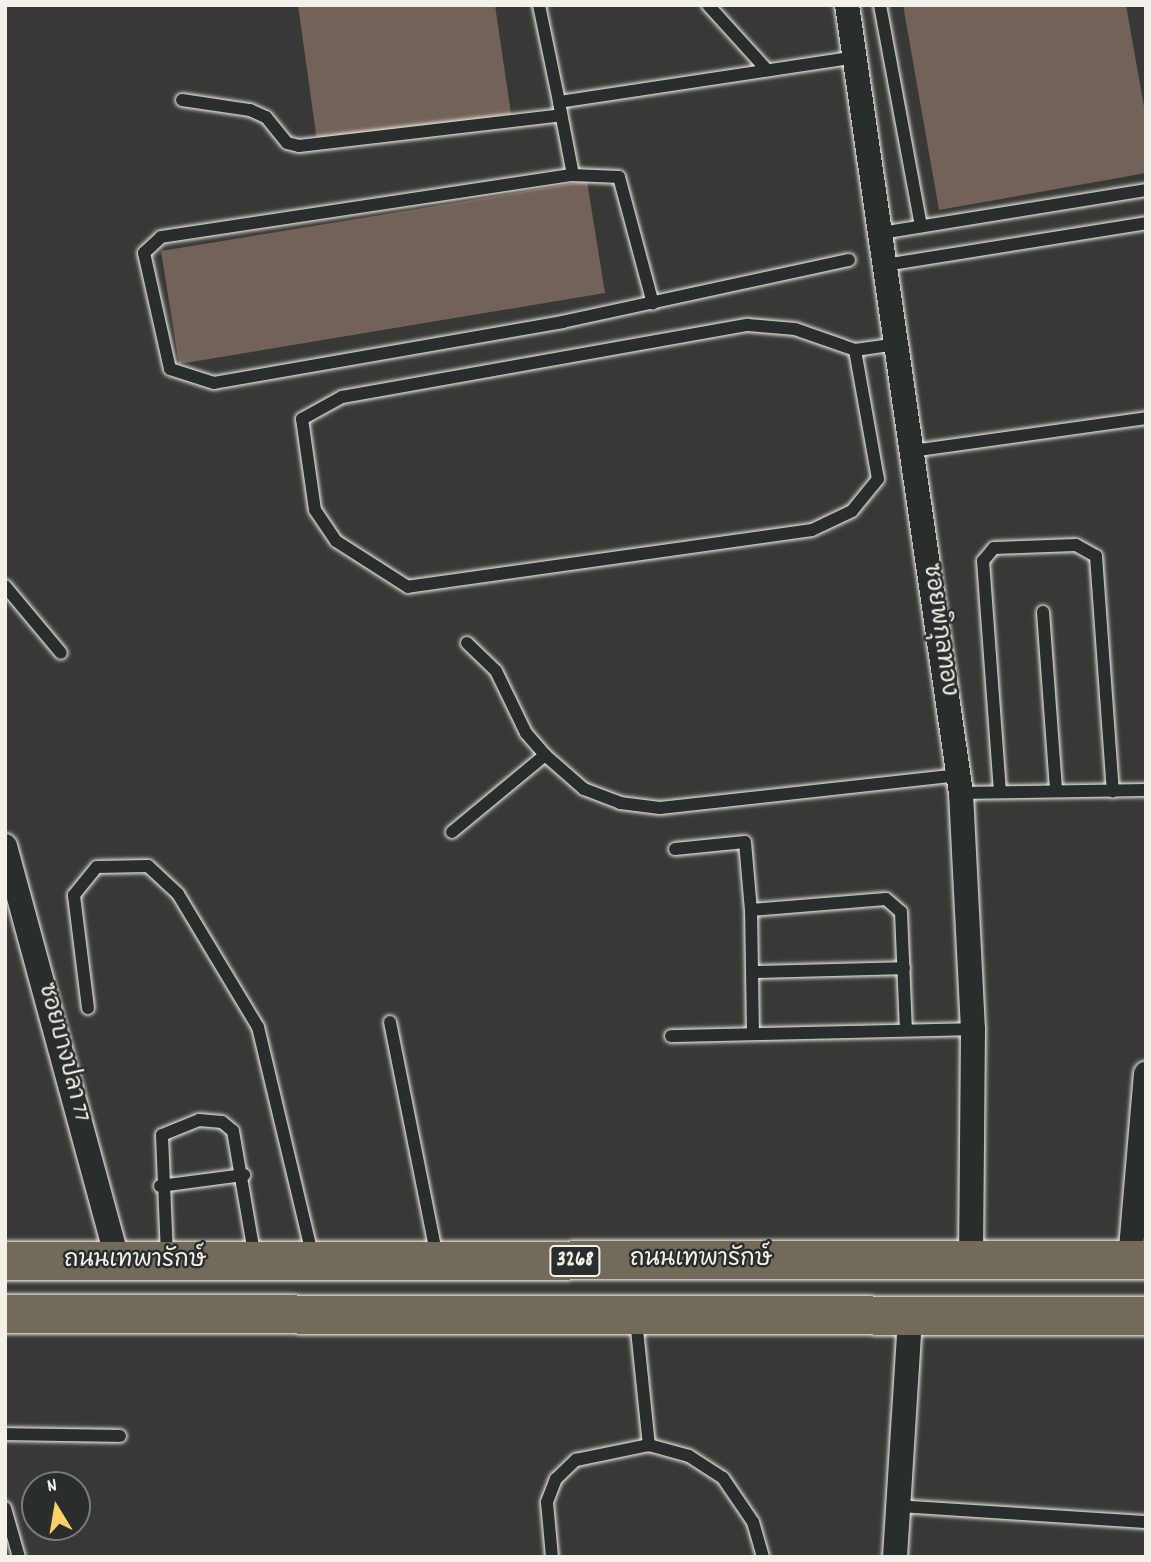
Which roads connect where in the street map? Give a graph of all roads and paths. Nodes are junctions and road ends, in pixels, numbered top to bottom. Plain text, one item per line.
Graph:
1 (540, 5) edge
2 (708, 5) edge
3 (847, 5) edge
4 (880, 5) edge
5 (856, 57) junction
6 (767, 70) junction
7 (182, 100) dead end
8 (560, 108) junction
9 (573, 175) junction
10 (1146, 190) edge
11 (1146, 223) edge
12 (921, 226) junction
13 (880, 251) junction
14 (849, 260) dead end
15 (653, 304) junction
16 (897, 344) junction
17 (855, 350) junction
18 (1146, 418) edge
19 (912, 451) junction
20 (5, 586) edge
21 (1043, 612) dead end
22 (467, 643) dead end
23 (61, 653) dead end
24 (545, 755) junction
25 (960, 784) junction
26 (1113, 790) junction
27 (1146, 790) edge
28 (1056, 791) junction
29 (1000, 792) junction
30 (452, 832) dead end
31 (675, 849) dead end
32 (7, 859) edge
33 (751, 911) junction
34 (904, 968) junction
35 (752, 972) junction
36 (88, 1008) dead end
37 (390, 1022) dead end
38 (973, 1029) junction
39 (906, 1030) junction
40 (753, 1034) junction
41 (671, 1036) dead end
42 (1146, 1074) edge
43 (244, 1175) junction
44 (160, 1185) junction
45 (971, 1260) junction
46 (1138, 1260) edge
47 (5, 1261) edge
48 (118, 1261) junction
49 (330, 1261) junction
50 (256, 1262) junction
51 (438, 1262) junction
52 (167, 1263) junction
53 (5, 1314) edge
54 (352, 1315) junction
55 (635, 1315) junction
56 (910, 1316) junction
57 (1146, 1316) edge
58 (5, 1434) edge
59 (120, 1436) dead end
60 (649, 1444) junction
61 (898, 1506) junction
62 (5, 1508) edge
63 (1146, 1522) edge
64 (19, 1557) edge
65 (552, 1557) edge
66 (763, 1557) edge
67 (895, 1557) edge

1 - 8 lane
2 - 6 lane
3 - 5 street, ซอยพิกุลทอง
4 - 12 lane
5 - 6 lane
5 - 13 street, ซอยพิกุลทอง
6 - 8 lane
7 - 8 lane
8 - 9 lane
9 - 15 lane
9 - 15 lane
10 - 12 lane
11 - 13 lane
12 - 13 lane
13 - 16 street, ซอยพิกุลทอง
14 - 15 lane
16 - 17 lane
16 - 19 street, ซอยพิกุลทอง
17 - 17 lane
18 - 19 lane
19 - 25 street, ซอยพิกุลทอง
20 - 23 lane
21 - 28 lane
22 - 24 lane
24 - 25 lane
24 - 30 lane
25 - 29 lane
25 - 38 street, ซอยพิกุลทอง
26 - 27 lane
26 - 28 lane
26 - 29 lane
28 - 29 lane
31 - 33 lane
32 - 48 street, ซอยบางปลา 77
33 - 34 lane
33 - 35 lane
34 - 35 lane
34 - 39 lane
35 - 40 lane
36 - 49 lane
37 - 51 lane
38 - 39 lane
38 - 45 street, ซอยพิกุลทอง
39 - 40 lane
40 - 41 lane
42 - 46 street
43 - 44 lane
43 - 44 lane
43 - 50 lane
44 - 52 lane
45 - 46 main road, ถนนเทพารักษ์ / 3268
45 - 51 main road, ถนนเทพารักษ์ / 3268
47 - 48 main road, ถนนเทพารักษ์ / 3268
48 - 52 main road, ถนนเทพารักษ์ / 3268
49 - 50 main road, ถนนเทพารักษ์ / 3268
49 - 51 main road, ถนนเทพารักษ์ / 3268
49 - 54 main road
50 - 52 main road, ถนนเทพารักษ์ / 3268
53 - 54 main road
54 - 55 main road
55 - 56 main road
55 - 60 lane
56 - 57 main road
56 - 61 street
58 - 59 lane
60 - 65 lane
60 - 66 lane
61 - 63 lane
61 - 67 street
62 - 64 lane

